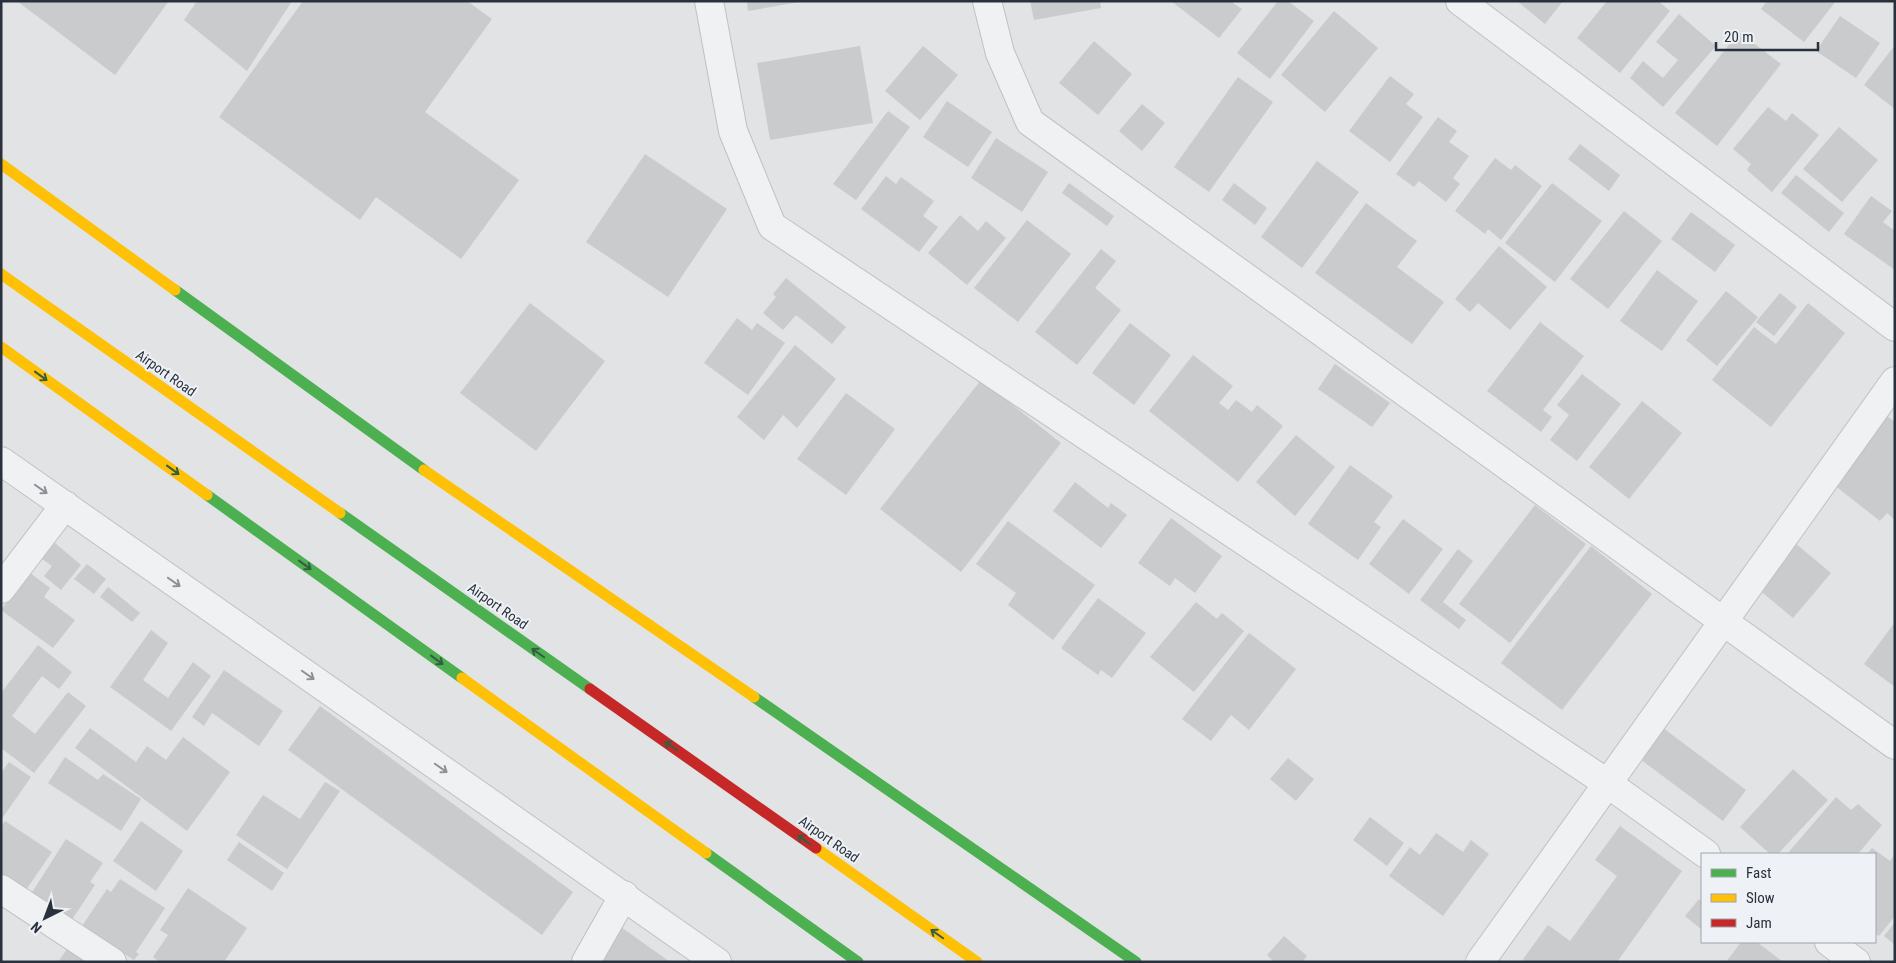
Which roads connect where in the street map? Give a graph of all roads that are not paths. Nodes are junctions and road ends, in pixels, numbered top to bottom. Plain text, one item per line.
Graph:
1 (708, 1) edge
2 (987, 1) edge
3 (1460, 1) edge
4 (1, 164) edge
5 (1, 274) edge
6 (1895, 327) edge
7 (1, 347) edge
8 (1895, 381) edge
9 (1, 461) edge
10 (65, 505) junction
11 (1, 590) edge
12 (1722, 620) junction
13 (1895, 745) edge
14 (1607, 783) junction
15 (1705, 853) edge
16 (1, 889) edge
17 (624, 895) junction
18 (1829, 943) edge
19 (112, 962) edge
20 (586, 962) edge
21 (717, 962) edge
22 (858, 962) edge
23 (977, 962) edge
24 (1136, 962) edge
25 (1480, 962) edge
26 (1856, 962) edge

1 - 14 street
2 - 12 street
3 - 6 street
4 - 24 main road
23 -> 5 main road, Airport Road
7 -> 22 main road
8 - 12 street
9 -> 10 street
10 - 11 street
10 -> 17 street
12 - 13 street
12 - 14 street
14 - 15 street
14 - 25 street
16 - 19 street
17 - 20 street
17 - 21 street
18 - 26 street

